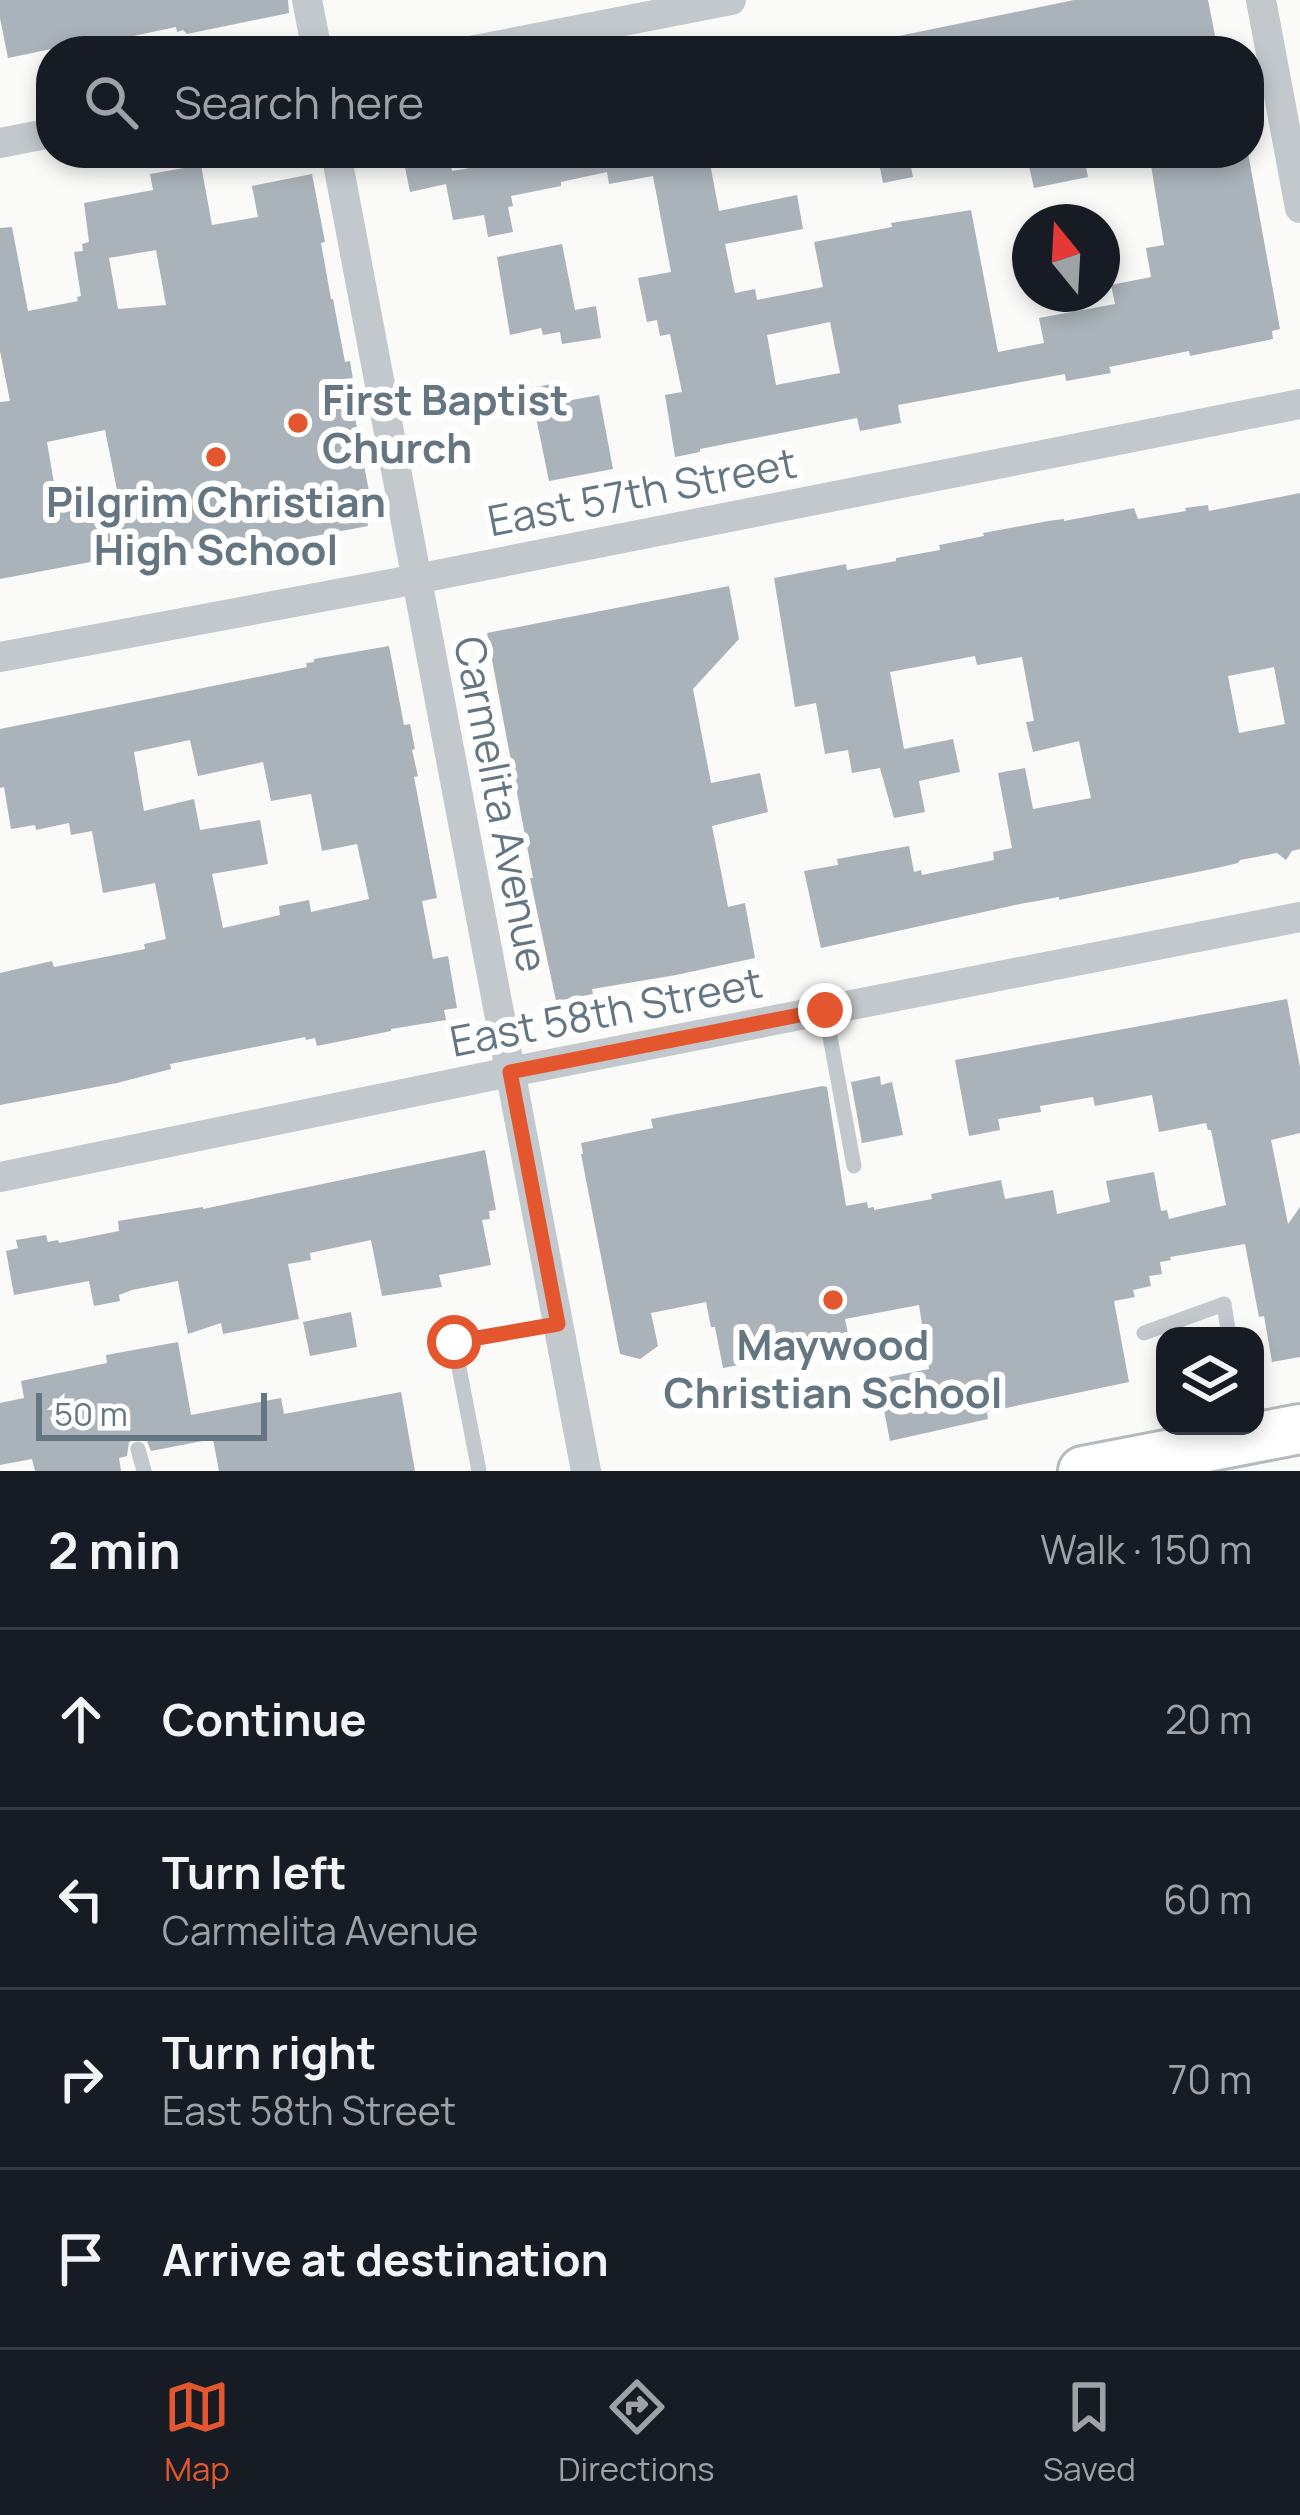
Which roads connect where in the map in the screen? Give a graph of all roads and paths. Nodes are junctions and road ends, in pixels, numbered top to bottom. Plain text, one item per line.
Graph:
1 (307, 0) edge
2 (730, 0) edge
3 (1261, 0) edge
4 (314, 36) edge
5 (546, 36) edge
6 (36, 136) edge
7 (0, 143) edge
8 (339, 168) edge
9 (1300, 208) edge
10 (1300, 404) edge
11 (417, 579) junction
12 (0, 657) edge
13 (1300, 916) edge
14 (825, 1010) junction
15 (510, 1072) junction
16 (854, 1166) dead end
17 (0, 1177) edge
18 (558, 1324) junction
19 (1161, 1327) edge
20 (1227, 1327) edge
21 (1156, 1329) edge
22 (1144, 1333) dead end
23 (1264, 1432) edge
24 (1299, 1433) edge
25 (1232, 1435) edge
26 (138, 1449) dead end
27 (144, 1471) edge
28 (479, 1471) edge
29 (586, 1471) edge
30 (1082, 1471) edge

1 - 4 street
2 - 5 street
3 - 9 street
6 - 7 street
8 - 11 street, Carmelita Avenue
10 - 11 street, East 57th Street
11 - 12 street, East 57th Street
11 - 15 street, Carmelita Avenue
13 - 14 street, East 58th Street
14 - 15 street, East 58th Street
14 - 16 lane
15 - 17 street, East 58th Street
15 - 18 street, Carmelita Avenue
18 - 28 lane
18 - 29 street, Carmelita Avenue
19 - 20 lane
21 - 22 lane
23 - 24 main road
25 - 30 main road
26 - 27 lane

